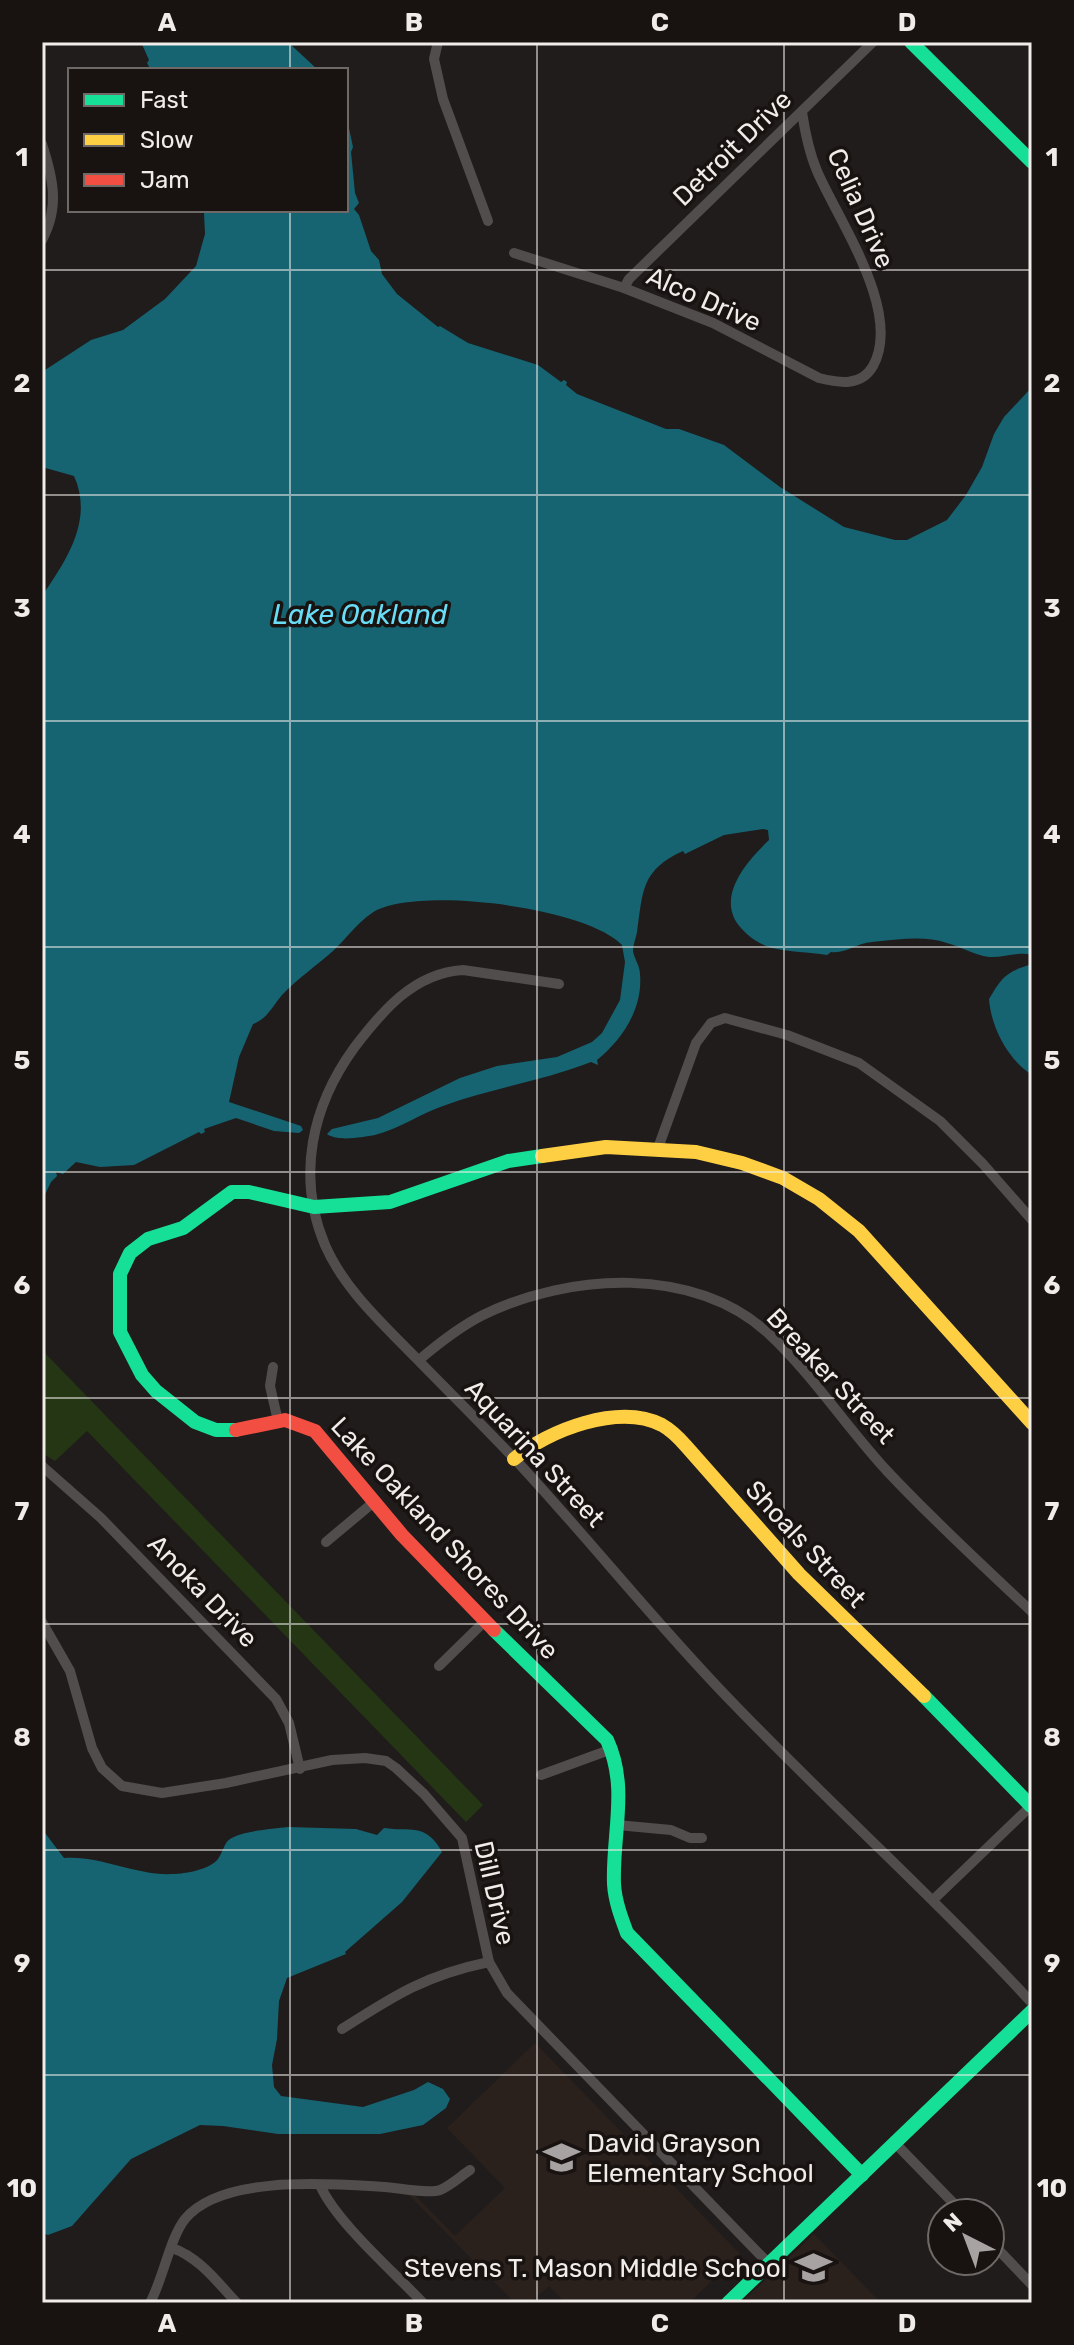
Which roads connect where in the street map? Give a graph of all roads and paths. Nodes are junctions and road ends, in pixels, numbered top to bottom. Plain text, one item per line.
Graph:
1 (438, 42) edge
2 (873, 42) edge
3 (911, 42) edge
4 (802, 112) junction
5 (42, 144) edge
6 (1032, 162) edge
7 (488, 221) dead end
8 (42, 240) edge
9 (514, 253) dead end
10 (624, 288) junction
11 (871, 370) joint
12 (559, 984) dead end
13 (658, 1148) junction
14 (314, 1207) junction
15 (1032, 1220) edge
16 (419, 1360) junction
17 (273, 1367) dead end
18 (278, 1421) junction
19 (1032, 1423) edge
20 (514, 1459) junction
21 (42, 1466) edge
22 (375, 1501) junction
23 (326, 1542) dead end
24 (1032, 1612) edge
25 (42, 1622) edge
26 (484, 1622) junction
27 (439, 1666) dead end
28 (612, 1749) junction
29 (300, 1769) junction
30 (541, 1775) dead end
31 (1032, 1806) edge
32 (617, 1825) junction
33 (702, 1838) dead end
34 (933, 1900) junction
35 (489, 1962) junction
36 (1032, 2003) edge
37 (1032, 2011) edge
38 (342, 2029) dead end
39 (895, 2143) junction
40 (470, 2170) dead end
41 (862, 2175) junction
42 (320, 2185) junction
43 (947, 2197) edge
44 (172, 2248) junction
45 (1006, 2258) edge
46 (769, 2264) junction
47 (1032, 2285) edge
48 (150, 2303) edge
49 (237, 2303) edge
50 (423, 2303) edge
51 (728, 2303) edge

1 - 7 street
2 - 4 street, Detroit Drive
3 - 6 street
4 - 10 street, Detroit Drive
4 - 11 street, Celia Drive
5 - 8 street
9 - 10 street, Alco Drive
10 - 11 street, Alco Drive
12 - 14 street, Aquarina Street
13 - 14 street, Lake Oakland Shores Drive
13 - 15 street
13 - 19 street, Lake Oakland Shores Drive
14 - 16 street, Aquarina Street
14 - 18 street, Lake Oakland Shores Drive
16 - 20 street, Aquarina Street
16 - 24 street, Breaker Street
17 - 18 street
18 - 22 street, Lake Oakland Shores Drive
20 - 31 street, Shoals Street
20 - 34 street, Aquarina Street
21 - 29 street, Anoka Drive
22 - 23 street
22 - 26 street, Lake Oakland Shores Drive
25 - 29 street, Dill Drive
26 - 27 street
26 - 28 street, Lake Oakland Shores Drive
28 - 30 street
28 - 32 street
29 - 35 street, Dill Drive
31 - 34 street
32 - 33 street
32 - 41 street
34 - 36 street, Aquarina Street
35 - 38 street
35 - 46 street, Dill Drive
37 - 39 street
39 - 41 street
39 - 43 street
40 - 42 street
41 - 46 street
42 - 44 street
42 - 50 street
44 - 48 street
44 - 49 street
45 - 47 street
46 - 51 street

